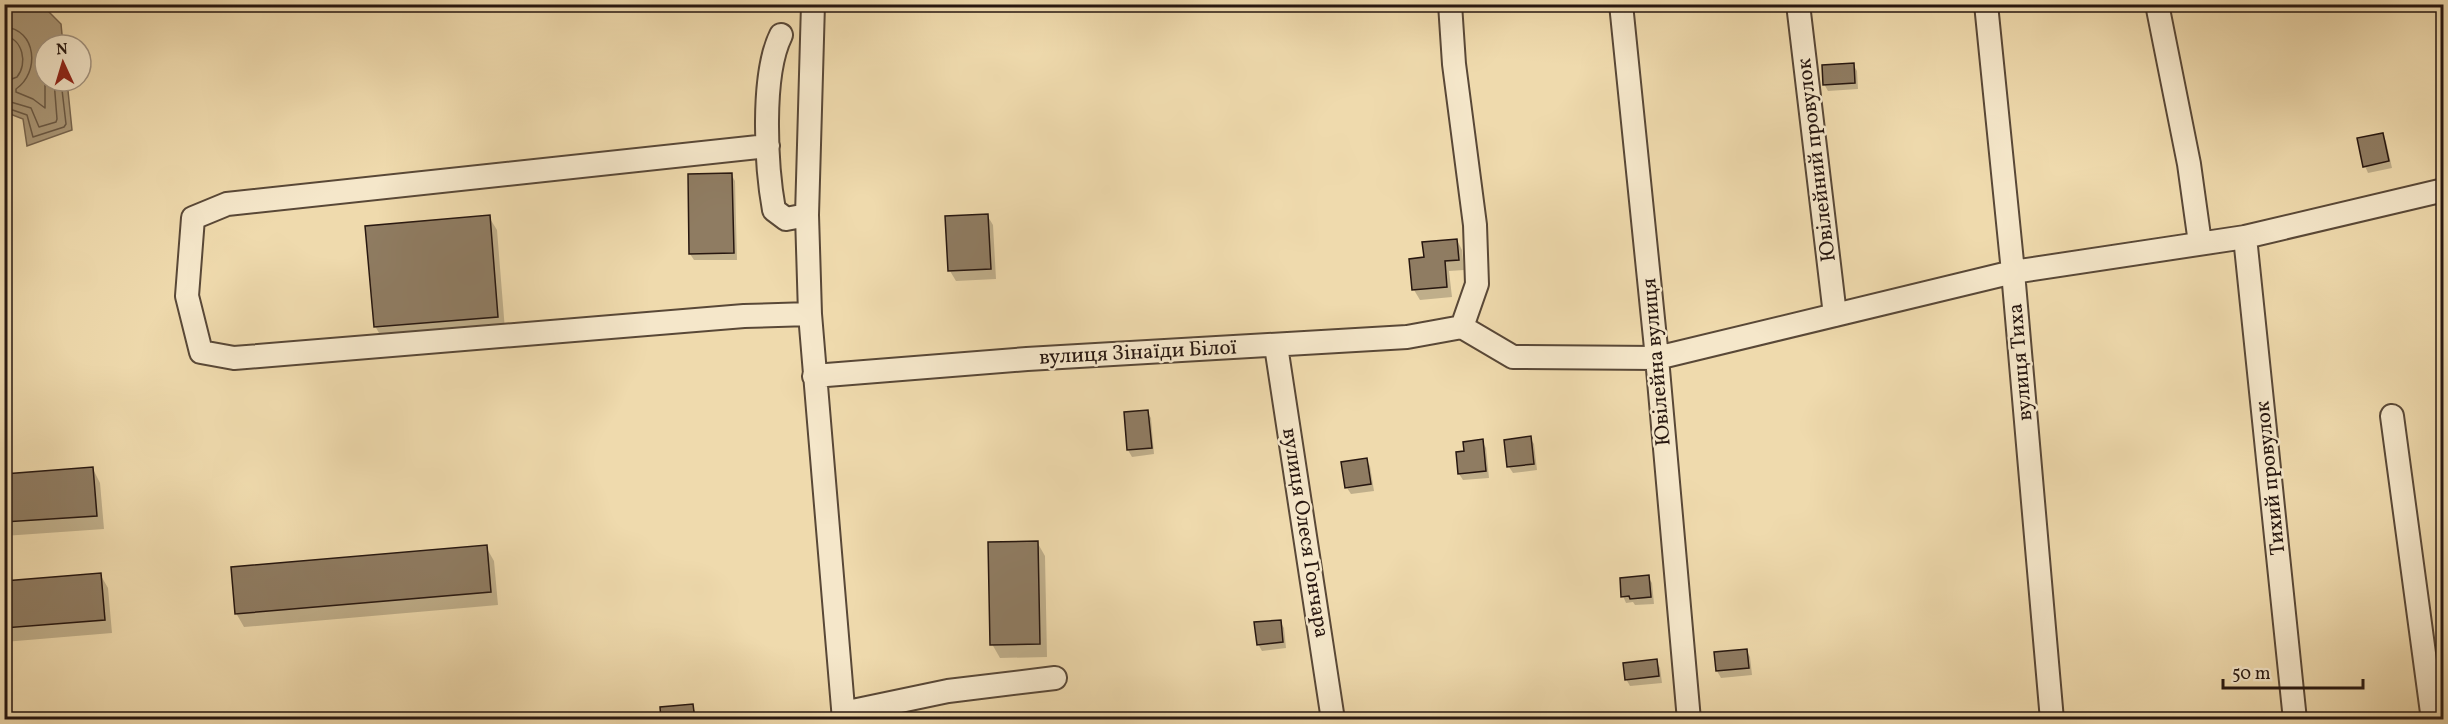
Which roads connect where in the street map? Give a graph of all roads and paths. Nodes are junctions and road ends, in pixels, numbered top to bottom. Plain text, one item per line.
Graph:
1 (813, 4) edge
2 (1450, 4) edge
3 (1621, 4) edge
4 (1798, 4) edge
5 (1986, 4) edge
6 (2157, 4) edge
7 (781, 35) dead end
8 (768, 146) junction
9 (2444, 190) edge
10 (807, 215) junction
11 (2245, 237) junction
12 (2200, 243) junction
13 (2013, 272) junction
14 (810, 314) junction
15 (1835, 315) junction
16 (1462, 327) junction
17 (1276, 346) junction
18 (1657, 358) junction
19 (814, 376) junction
20 (2392, 416) dead end
21 (1055, 678) dead end
22 (844, 716) edge
23 (1334, 720) edge
24 (1689, 720) edge
25 (2052, 720) edge
26 (2295, 720) edge
27 (2433, 720) edge

1 - 10 street
2 - 16 street
3 - 18 street, Ювілейна вулиця
4 - 15 street, Ювілейний провулок
5 - 13 street, вулиця Тиха
6 - 12 street
7 - 8 street
8 - 10 street
8 - 14 street
9 - 11 street
10 - 14 street
11 - 12 street
11 - 26 street, Тихий провулок
12 - 13 street
13 - 15 street
13 - 25 street, вулиця Тиха
14 - 19 street
15 - 18 street
16 - 17 street, вулиця Зінаїди Білої
16 - 18 street
17 - 19 street, вулиця Зінаїди Білої
17 - 23 street, вулиця Олеся Гончара
18 - 24 street, Ювілейна вулиця
19 - 22 street
20 - 27 street
21 - 22 street

